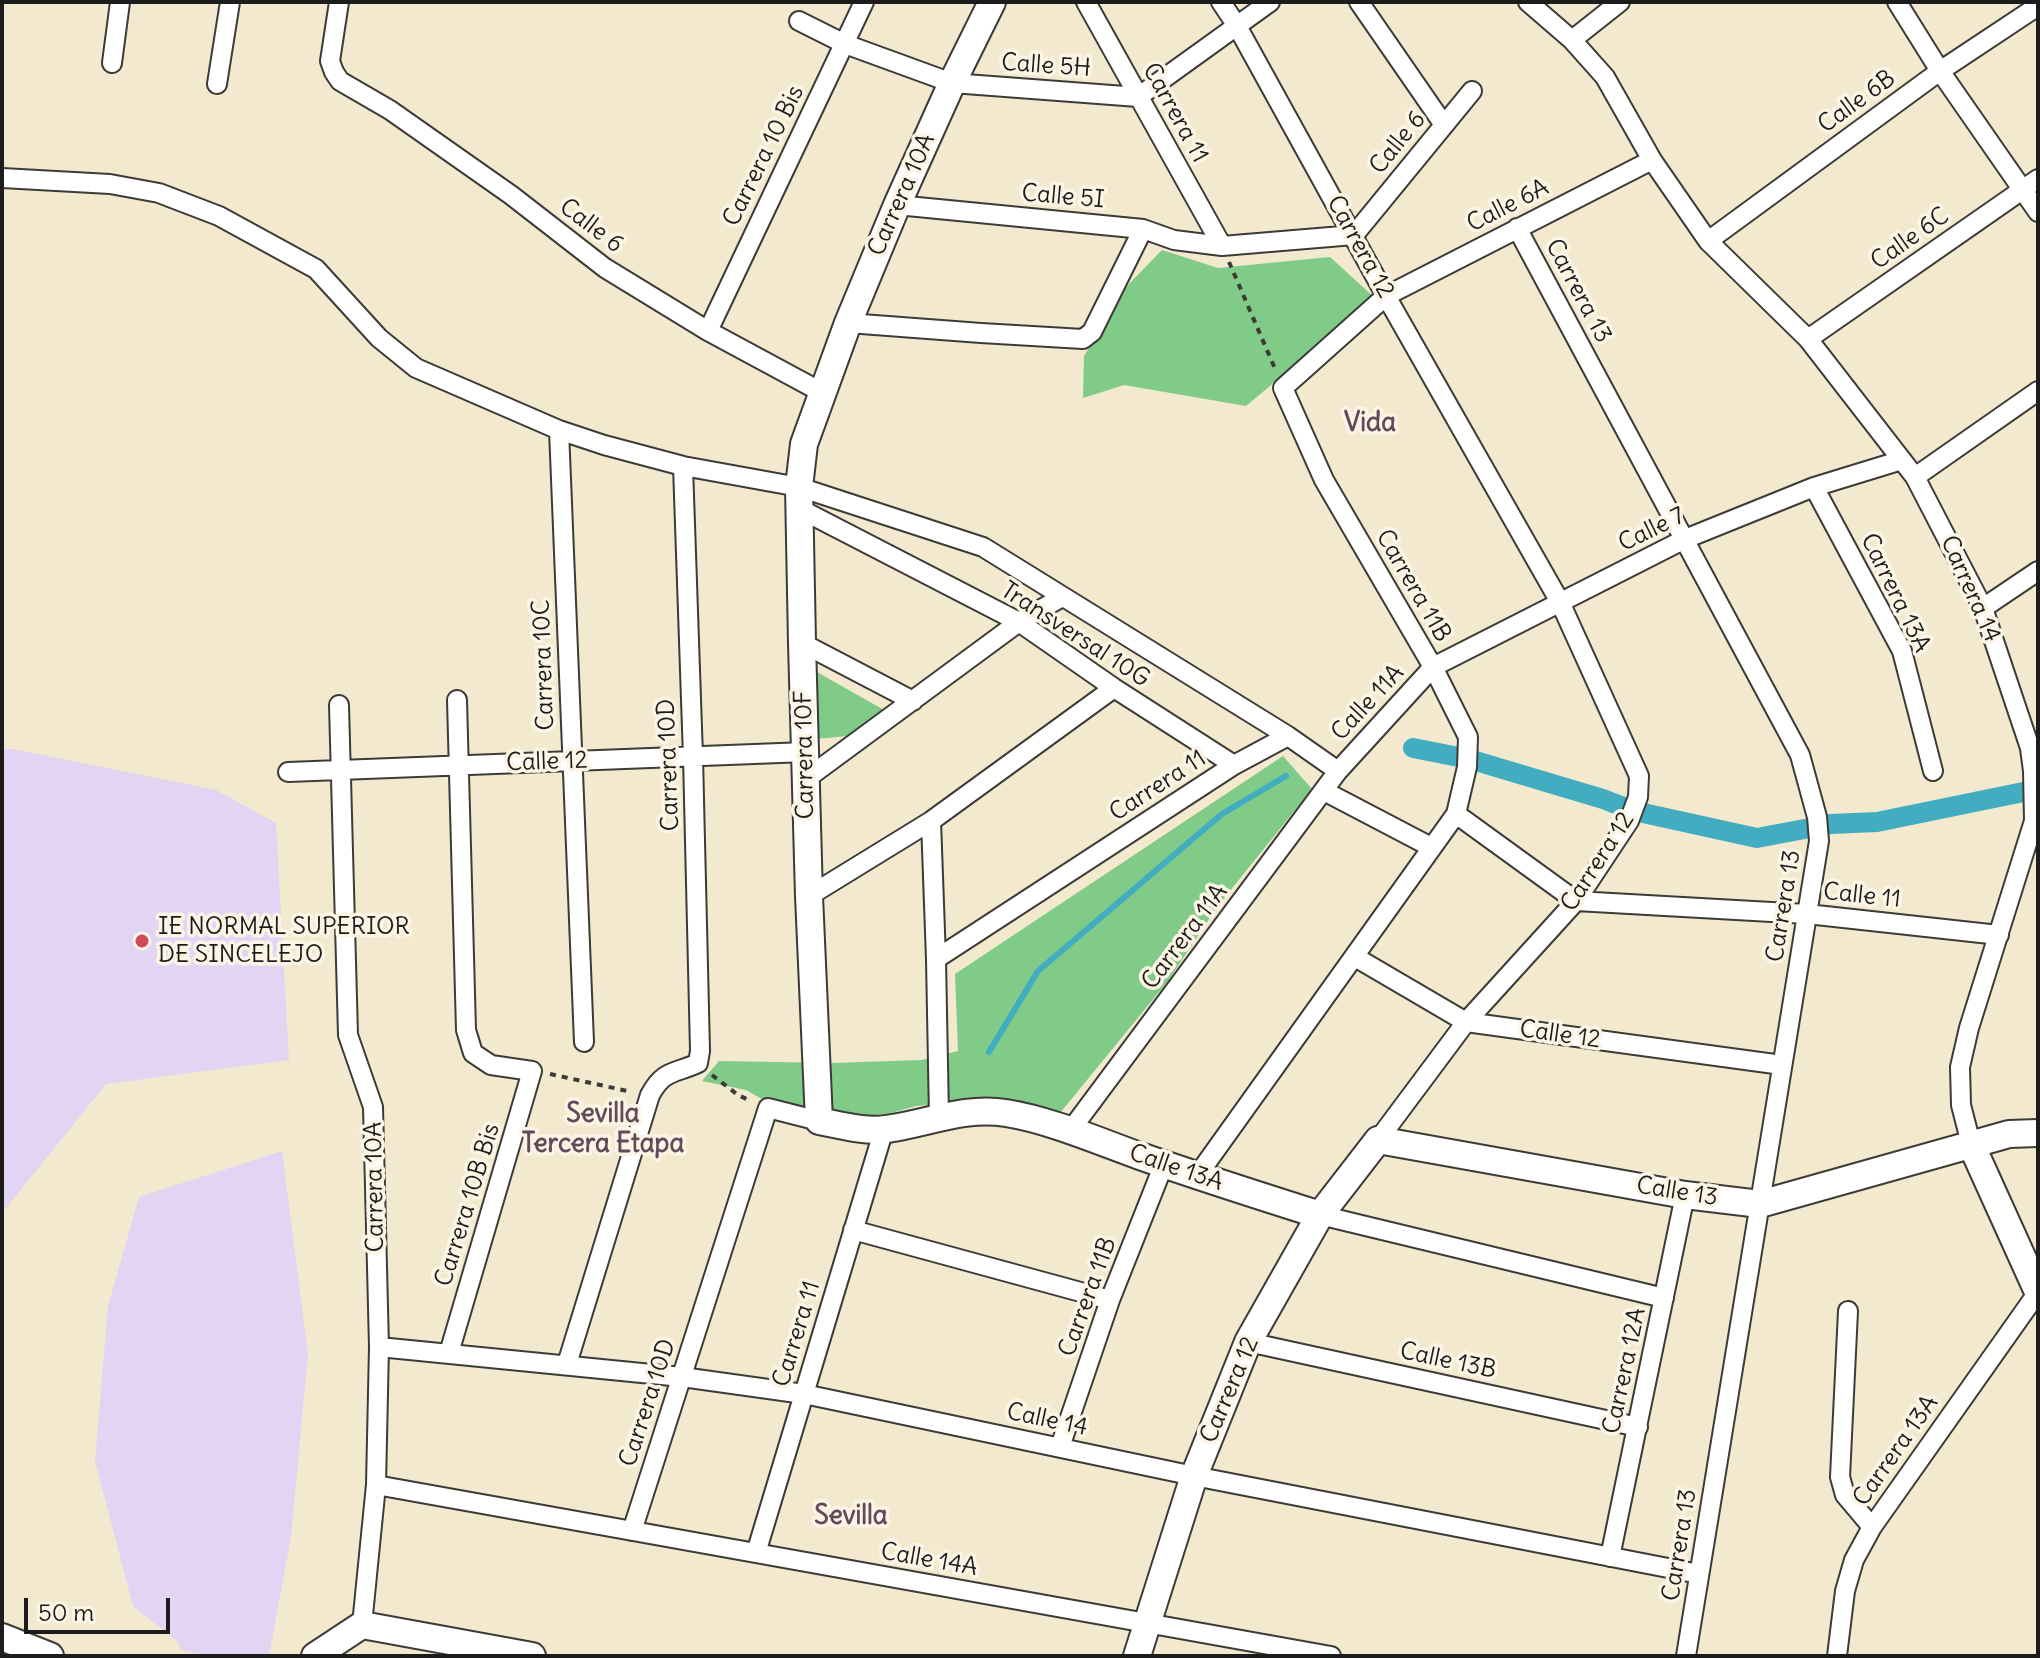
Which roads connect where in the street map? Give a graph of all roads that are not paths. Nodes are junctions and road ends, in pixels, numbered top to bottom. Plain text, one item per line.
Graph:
1 (120, 2) edge
2 (230, 2) edge
3 (339, 2) edge
4 (864, 2) edge
5 (992, 2) edge
6 (1086, 2) edge
7 (1221, 2) edge
8 (1270, 2) edge
9 (1359, 2) edge
10 (1528, 2) edge
11 (1620, 2) edge
12 (1897, 2) edge
13 (2038, 6) edge
14 (799, 21) dead end
15 (1237, 26) junction
16 (1572, 40) junction
17 (845, 44) junction
18 (112, 63) dead end
19 (1940, 71) junction
20 (952, 83) junction
21 (217, 84) dead end
22 (1472, 91) dead end
23 (1138, 97) junction
24 (1444, 125) junction
25 (1652, 160) junction
26 (2, 178) edge
27 (2038, 179) edge
28 (2022, 190) junction
29 (897, 205) junction
30 (2038, 212) edge
31 (1517, 228) junction
32 (1143, 229) junction
33 (1354, 235) junction
34 (1708, 241) junction
35 (1222, 246) junction
36 (1386, 296) junction
37 (848, 323) junction
38 (708, 331) junction
39 (1808, 339) junction
40 (2038, 391) edge
41 (823, 393) junction
42 (559, 430) junction
43 (1902, 460) junction
44 (683, 466) junction
45 (1915, 477) junction
46 (1814, 487) junction
47 (800, 498) junction
48 (1685, 539) junction
49 (2038, 571) edge
50 (1062, 597) junction
51 (1560, 602) junction
52 (1983, 608) junction
53 (1019, 622) junction
54 (802, 643) junction
55 (1433, 667) junction
56 (1114, 688) junction
57 (457, 700) dead end
58 (913, 701) junction
59 (339, 705) dead end
60 (1288, 736) junction
61 (2034, 746) edge
62 (806, 752) junction
63 (693, 757) junction
64 (572, 761) junction
65 (458, 765) junction
66 (1234, 765) junction
67 (341, 770) junction
68 (1338, 771) junction
69 (1933, 771) dead end
70 (288, 772) dead end
71 (806, 779) junction
72 (1324, 791) junction
73 (1456, 814) junction
74 (2036, 820) edge
75 (931, 821) junction
76 (1431, 847) junction
77 (809, 896) junction
78 (1576, 901) junction
79 (1807, 914) junction
80 (1999, 935) junction
81 (1355, 957) junction
82 (936, 959) junction
83 (1466, 1022) junction
84 (584, 1042) dead end
85 (1782, 1065) junction
86 (768, 1108) joint
87 (939, 1117) junction
88 (819, 1121) junction
89 (884, 1129) junction
90 (1070, 1131) junction
91 (2038, 1133) edge
92 (1378, 1140) junction
93 (1971, 1144) junction
94 (1164, 1164) junction
95 (1197, 1176) junction
96 (1685, 1195) junction
97 (1760, 1204) junction
98 (1320, 1215) junction
99 (853, 1230) junction
100 (2038, 1292) edge
101 (1664, 1298) junction
102 (1110, 1300) junction
103 (1848, 1311) dead end
104 (1248, 1342) junction
105 (379, 1347) junction
106 (449, 1353) junction
107 (567, 1364) junction
108 (682, 1377) junction
109 (804, 1394) junction
110 (1638, 1427) junction
111 (1060, 1447) junction
112 (1194, 1476) junction
113 (376, 1485) junction
114 (1872, 1527) junction
115 (632, 1531) junction
116 (756, 1553) junction
117 (1610, 1557) junction
118 (1699, 1574) junction
119 (1147, 1623) junction
120 (362, 1625) junction
121 (2, 1637) edge
122 (50, 1656) edge
123 (315, 1656) edge
124 (532, 1656) edge
125 (1137, 1656) edge
126 (1331, 1656) edge
127 (1686, 1656) edge
128 (1837, 1656) edge

1 - 18 street
2 - 21 street
3 - 38 street, Calle 6
4 - 17 street, Carrera 10 Bis
5 - 20 street, Carrera 10A
6 - 23 street, Carrera 11
7 - 15 street, Carrera 12
8 - 15 street
9 - 24 street
10 - 16 street, Carrera 14
11 - 16 street
12 - 19 street
13 - 19 street, Calle 6B
14 - 17 street, Calle 5H
15 - 23 street
15 - 33 street, Carrera 12
16 - 25 street, Carrera 14
17 - 20 street, Calle 5H
17 - 38 street, Carrera 10 Bis
19 - 28 street
19 - 34 street, Calle 6B
20 - 23 street, Calle 5H
20 - 29 street, Carrera 10A
22 - 24 street, Calle 6
23 - 35 street, Carrera 11
24 - 33 street, Calle 6
25 - 31 street, Calle 6A
25 - 34 street, Carrera 14
26 - 42 street
27 - 28 street, Calle 6C
28 - 30 street
28 - 39 street, Calle 6C
29 - 32 street, Calle 5I
29 - 37 street, Carrera 10A
31 - 36 street, Calle 6A
31 - 48 street, Carrera 13
32 - 35 street, Calle 5I
32 - 37 street
33 - 35 street
33 - 36 street, Carrera 12
34 - 39 street, Carrera 14
36 - 51 street, Carrera 12
36 - 55 street, Carrera 11B
37 - 41 street, Carrera 10A
38 - 41 street, Calle 6
39 - 43 street, Carrera 14
40 - 45 street
41 - 47 street, Carrera 10F
42 - 44 street
42 - 64 street, Carrera 10C
43 - 45 street, Carrera 14
43 - 46 street, Calle 7
44 - 47 street
44 - 63 street, Carrera 10D
45 - 52 street, Carrera 14
46 - 48 street, Calle 7
46 - 69 street, Carrera 13A
47 - 50 street
47 - 53 street, Transversal 10G
47 - 54 street, Carrera 10F
48 - 51 street, Calle 7
48 - 79 street, Carrera 13
49 - 52 street
50 - 53 street
50 - 60 street
51 - 55 street, Calle 7
51 - 78 street, Carrera 12
52 - 61 street, Carrera 14
53 - 56 street, Transversal 10G
53 - 58 street
54 - 58 street
54 - 62 street, Carrera 10F
55 - 68 street, Calle 11A
55 - 73 street, Carrera 11B
56 - 66 street, Transversal 10G
56 - 75 street
57 - 65 street
58 - 71 street
59 - 67 street, Carrera 10A
60 - 66 street, Carrera 11
60 - 68 street
61 - 74 street, Carrera 14
62 - 63 street, Calle 12
62 - 71 street, Carrera 10F
63 - 64 street, Calle 12
63 - 107 street, Carrera 10D
64 - 65 street, Calle 12
64 - 84 street, Carrera 10C
65 - 67 street, Calle 12
65 - 106 street, Carrera 10B Bis
66 - 82 street, Carrera 11
67 - 70 street, Calle 12
67 - 105 street, Carrera 10A
68 - 72 street, Carrera 11A
71 - 77 street, Carrera 10F
72 - 76 street
72 - 90 street, Carrera 11A
73 - 76 street, Carrera 11B
73 - 78 street
74 - 80 street, Carrera 14
75 - 77 street
75 - 82 street
76 - 81 street, Carrera 11B
77 - 88 street, Carrera 10F
78 - 79 street, Calle 11
78 - 83 street, Carrera 12
79 - 80 street, Calle 11
79 - 85 street, Carrera 13
80 - 93 street, Carrera 14
81 - 83 street, Calle 12
81 - 95 street, Carrera 11B
82 - 87 street
83 - 85 street, Calle 12
83 - 92 street, Carrera 12
85 - 97 street, Carrera 13
86 - 88 street, Calle 13A
86 - 108 street, Carrera 10D
87 - 89 street, Calle 13A
87 - 90 street, Calle 13A
88 - 89 street, Calle 13A
89 - 99 street, Carrera 11
90 - 94 street, Calle 13A
91 - 93 street
92 - 96 street, Calle 13
92 - 98 street, Carrera 12
93 - 97 street, Calle 13
93 - 100 street, Carrera 14
94 - 95 street, Calle 13A
94 - 102 street, Carrera 11B
95 - 98 street, Calle 13A
96 - 97 street, Calle 13
96 - 101 street, Carrera 12A
97 - 118 street, Carrera 13
98 - 101 street, Calle 13A
98 - 104 street, Carrera 12
99 - 102 street
99 - 109 street, Carrera 11
100 - 114 street, Carrera 13A
101 - 110 street, Carrera 12A
102 - 111 street, Carrera 11B
103 - 114 street
104 - 110 street, Calle 13B
104 - 112 street, Carrera 12
105 - 106 street, Calle 14
105 - 113 street, Carrera 10A
106 - 107 street, Calle 14
107 - 108 street, Calle 14
108 - 109 street, Calle 14
108 - 115 street, Carrera 10D
109 - 111 street, Calle 14
109 - 116 street, Carrera 11
110 - 117 street, Carrera 12A
111 - 112 street, Calle 14
112 - 117 street, Calle 14
112 - 119 street, Carrera 12
113 - 115 street, Calle 14A
113 - 120 street, Carrera 10A
114 - 128 street, Carrera 13A
115 - 116 street, Calle 14A
116 - 119 street, Calle 14A
117 - 118 street, Calle 14
118 - 127 street, Carrera 13
119 - 125 street, Carrera 12
119 - 126 street, Calle 14A
120 - 123 street
120 - 124 street
121 - 122 street

